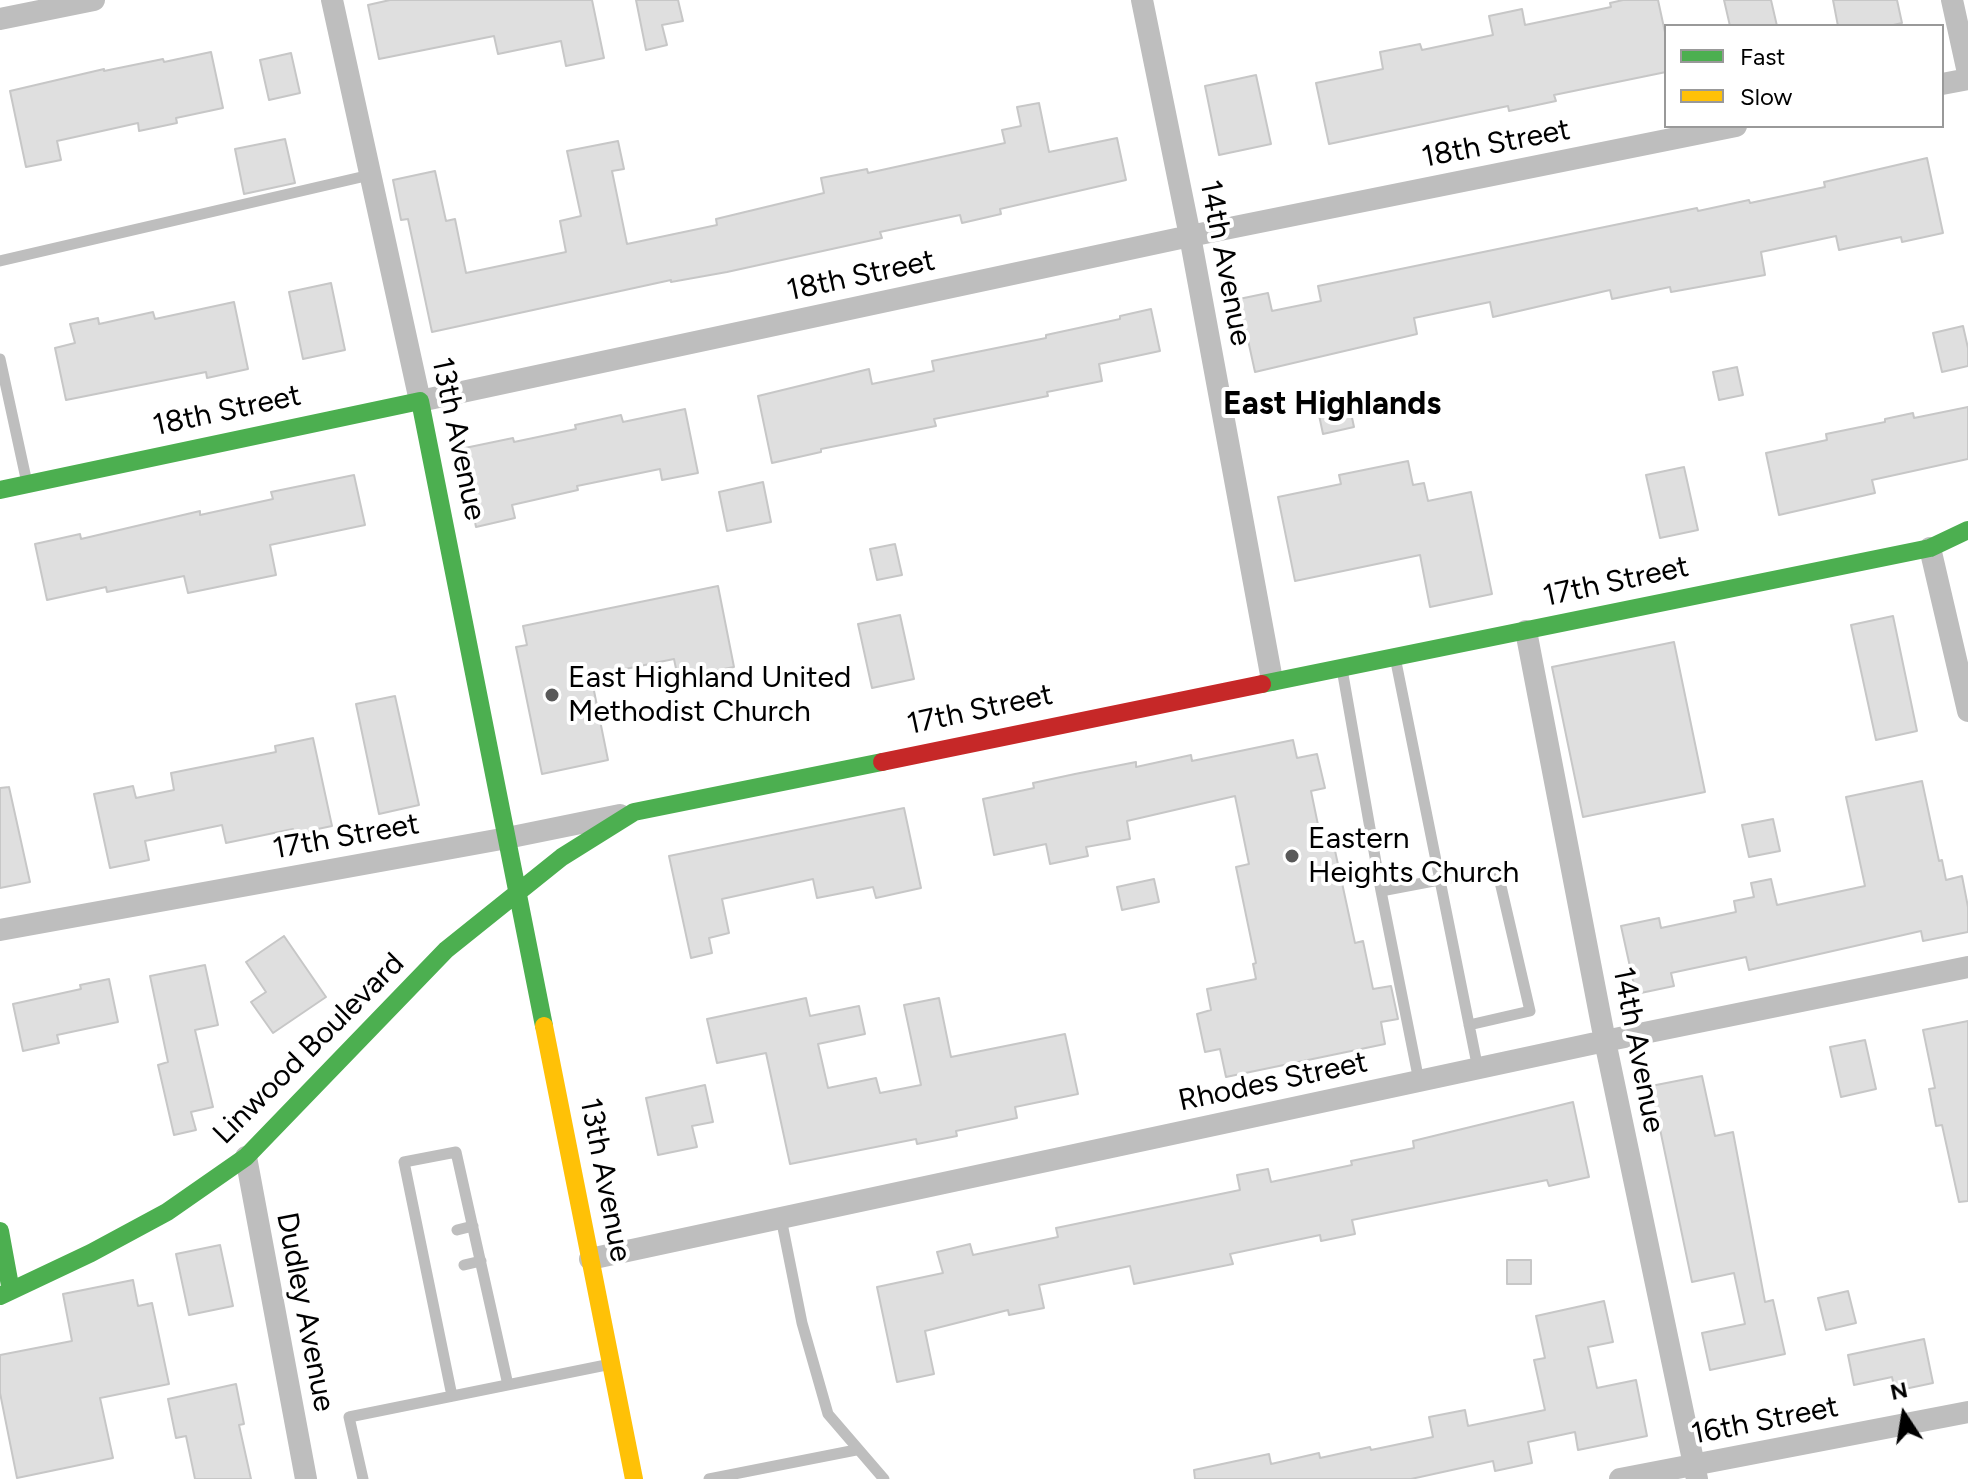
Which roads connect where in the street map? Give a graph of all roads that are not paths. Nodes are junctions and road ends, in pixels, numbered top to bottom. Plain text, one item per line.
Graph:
1 (94, 0) edge
2 (332, 0) edge
3 (1142, 0) edge
4 (1952, 0) edge
5 (0, 19) edge
6 (1968, 76) edge
7 (1944, 83) edge
8 (1726, 128) edge
9 (370, 175) junction
10 (1190, 236) junction
11 (0, 261) edge
12 (0, 359) edge
13 (420, 401) junction
14 (27, 484) junction
15 (0, 490) edge
16 (1968, 530) edge
17 (1930, 548) junction
18 (1526, 631) junction
19 (1394, 656) junction
20 (1342, 667) junction
21 (1272, 680) junction
22 (1968, 711) edge
23 (634, 812) junction
24 (507, 838) junction
25 (1438, 881) junction
26 (1381, 891) junction
27 (518, 892) junction
28 (0, 930) edge
29 (1968, 967) edge
30 (1469, 1025) junction
31 (1605, 1041) junction
32 (1478, 1069) junction
33 (1419, 1081) junction
34 (246, 1157) junction
35 (466, 1195) junction
36 (451, 1198) dead end
37 (781, 1218) junction
38 (473, 1226) junction
39 (457, 1230) dead end
40 (0, 1231) edge
41 (590, 1259) junction
42 (481, 1261) junction
43 (464, 1265) dead end
44 (6, 1294) edge
45 (612, 1364) junction
46 (508, 1385) junction
47 (452, 1396) junction
48 (1968, 1412) edge
49 (856, 1450) junction
50 (1696, 1472) edge
51 (306, 1479) edge
52 (363, 1479) edge
53 (634, 1479) edge
54 (709, 1479) edge
55 (884, 1479) edge
56 (1620, 1479) edge

1 - 5 street
2 - 9 street, 13th Avenue
3 - 10 street, 14th Avenue
4 - 6 street
6 - 7 street
8 - 10 street, 18th Street
9 - 11 lane
9 - 13 street, 13th Avenue
10 - 13 street, 18th Street
10 - 21 street, 14th Avenue
12 - 14 lane
13 - 14 street, 18th Street
13 - 24 street, 13th Avenue
14 - 15 street, 18th Street
16 - 17 street, 17th Street
17 - 18 street, 17th Street
17 - 22 street
18 - 19 street, 17th Street
18 - 31 street, 14th Avenue
19 - 20 street, 17th Street
19 - 25 lane
20 - 21 street, 17th Street
20 - 26 lane
21 - 23 street, 17th Street
23 - 24 street, 17th Street
23 - 27 street
24 - 27 street, 13th Avenue
24 - 28 street, 17th Street
25 - 26 lane
25 - 30 lane
25 - 30 lane
26 - 33 lane
27 - 34 street, Linwood Boulevard
27 - 41 street, 13th Avenue
29 - 31 street, Rhodes Street
30 - 32 lane
31 - 32 street, Rhodes Street
31 - 50 street, 14th Avenue
32 - 33 street, Rhodes Street
33 - 37 street, Rhodes Street
34 - 44 street, Linwood Boulevard
34 - 51 street, Dudley Avenue
35 - 36 lane
35 - 38 lane
35 - 47 lane
37 - 41 street, Rhodes Street
37 - 49 lane
38 - 39 lane
38 - 42 lane
40 - 44 street
41 - 45 street, 13th Avenue
42 - 43 lane
42 - 46 lane
45 - 46 lane
45 - 53 street, 13th Avenue
46 - 47 lane
47 - 52 lane
48 - 50 street, 16th Street
49 - 54 lane
49 - 55 lane
50 - 56 street, 16th Street

